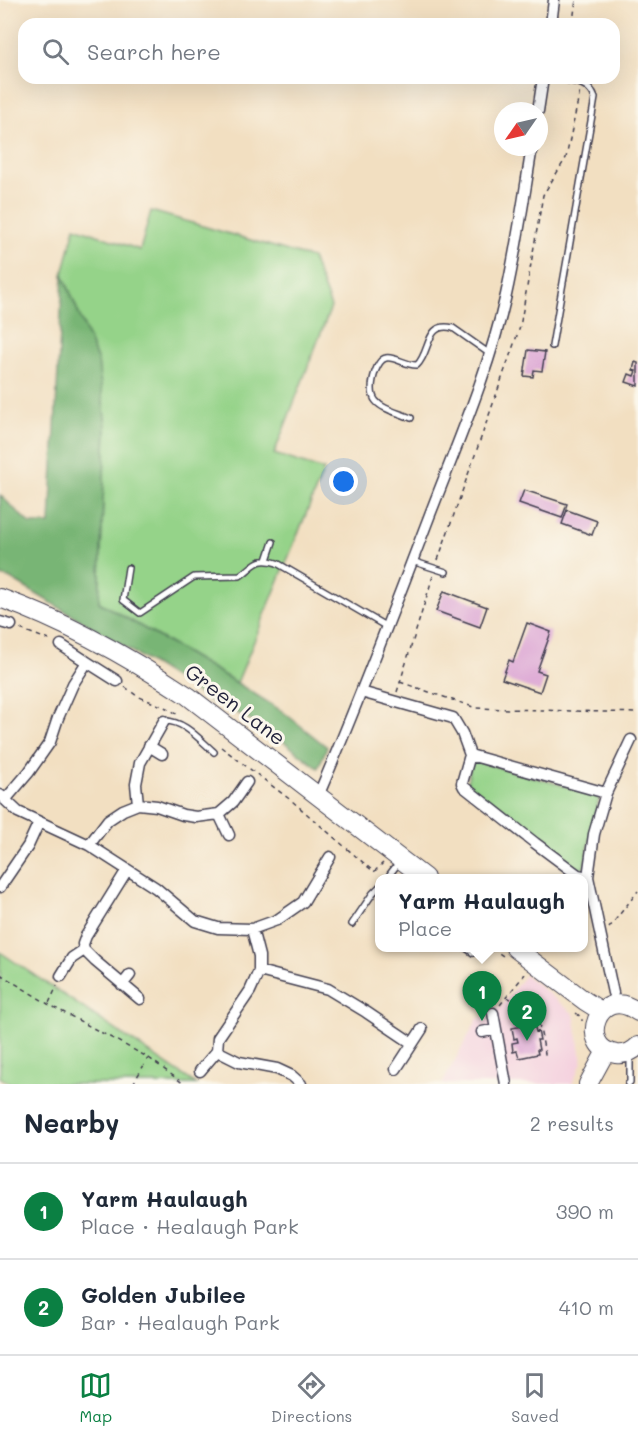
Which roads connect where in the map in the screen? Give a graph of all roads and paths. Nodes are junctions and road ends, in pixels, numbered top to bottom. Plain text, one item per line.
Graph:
1 (555, 0) edge
2 (576, 0) edge
3 (552, 18) edge
4 (574, 18) edge
5 (542, 84) edge
6 (582, 84) joint
7 (539, 102) edge
8 (530, 156) edge
9 (552, 346) dead end
10 (490, 354) junction
11 (411, 418) dead end
12 (273, 542) dead end
13 (267, 560) junction
14 (412, 561) junction
15 (129, 568) dead end
16 (435, 568) junction
17 (446, 572) dead end
18 (0, 598) edge
19 (5, 623) edge
20 (387, 627) junction
21 (61, 645) joint
22 (87, 662) junction
23 (117, 681) joint
24 (400, 682) junction
25 (361, 692) junction
26 (394, 701) junction
27 (638, 713) edge
28 (178, 716) dead end
29 (164, 721) joint
30 (631, 740) dead end
31 (217, 744) dead end
32 (149, 746) junction
33 (214, 753) dead end
34 (162, 754) dead end
35 (470, 755) junction
36 (247, 782) dead end
37 (606, 793) junction
38 (318, 796) junction
39 (3, 797) edge
40 (138, 804) junction
41 (219, 814) junction
42 (39, 822) junction
43 (229, 835) dead end
44 (89, 845) junction
45 (330, 864) dead end
46 (396, 865) junction
47 (127, 870) junction
48 (392, 874) edge
49 (415, 874) edge
50 (577, 874) edge
51 (588, 877) joint
52 (0, 887) edge
53 (638, 891) edge
54 (375, 892) edge
55 (352, 924) dead end
56 (252, 929) junction
57 (601, 938) junction
58 (84, 950) junction
59 (512, 954) edge
60 (259, 971) junction
61 (525, 973) dead end
62 (0, 974) edge
63 (130, 975) dead end
64 (61, 976) joint
65 (122, 985) junction
66 (613, 993) dead end
67 (507, 996) junction
68 (141, 999) dead end
69 (48, 1004) junction
70 (635, 1004) edge
71 (569, 1007) dead end
72 (602, 1011) junction
73 (493, 1013) joint
74 (583, 1028) dead end
75 (422, 1029) dead end
76 (496, 1029) junction
77 (482, 1032) dead end
78 (412, 1044) junction
79 (634, 1049) edge
80 (606, 1050) junction
81 (217, 1051) junction
82 (149, 1058) junction
83 (546, 1059) dead end
84 (396, 1069) dead end
85 (200, 1071) dead end
86 (133, 1084) edge
87 (184, 1084) edge
88 (301, 1084) edge
89 (506, 1084) edge
90 (588, 1084) edge
91 (628, 1084) edge

1 - 3 street
2 - 4 path
5 - 7 street
6 - 9 lane
6 - 16 path
8 - 10 street
10 - 11 lane
10 - 14 street
12 - 13 lane
13 - 15 lane
13 - 20 lane
14 - 16 lane
14 - 20 street
16 - 17 lane
16 - 24 path
18 - 38 main road, Green Lane
19 - 21 path
20 - 25 street
21 - 22 street
22 - 23 street
22 - 39 street
23 - 28 path
24 - 26 path
24 - 27 path
25 - 26 street
25 - 38 street
26 - 35 street
29 - 32 street
29 - 33 lane
30 - 37 street
31 - 46 path
32 - 34 street
32 - 40 street
35 - 37 street
35 - 50 street
36 - 41 street
37 - 51 street
38 - 46 main road, Green Lane
39 - 42 street
40 - 41 street
40 - 44 street
41 - 43 street
42 - 44 street
42 - 52 street
44 - 47 street
45 - 56 street
46 - 48 lane
46 - 49 main road, Green Lane
47 - 56 street
47 - 58 street
51 - 57 street
53 - 57 path
54 - 55 lane
56 - 60 street
57 - 66 street
58 - 64 street
58 - 65 street
59 - 72 main road
60 - 78 street
60 - 81 street
61 - 67 path
62 - 69 path
63 - 65 street
64 - 69 path
65 - 68 street
67 - 73 path
67 - 83 path
69 - 82 path
70 - 72 main road
71 - 74 path
72 - 80 main road
73 - 76 street
75 - 78 street
76 - 77 street
76 - 89 street
78 - 84 street
79 - 80 main road
79 - 91 lane
80 - 90 main road
81 - 85 street
81 - 88 street
82 - 86 path
82 - 87 path

